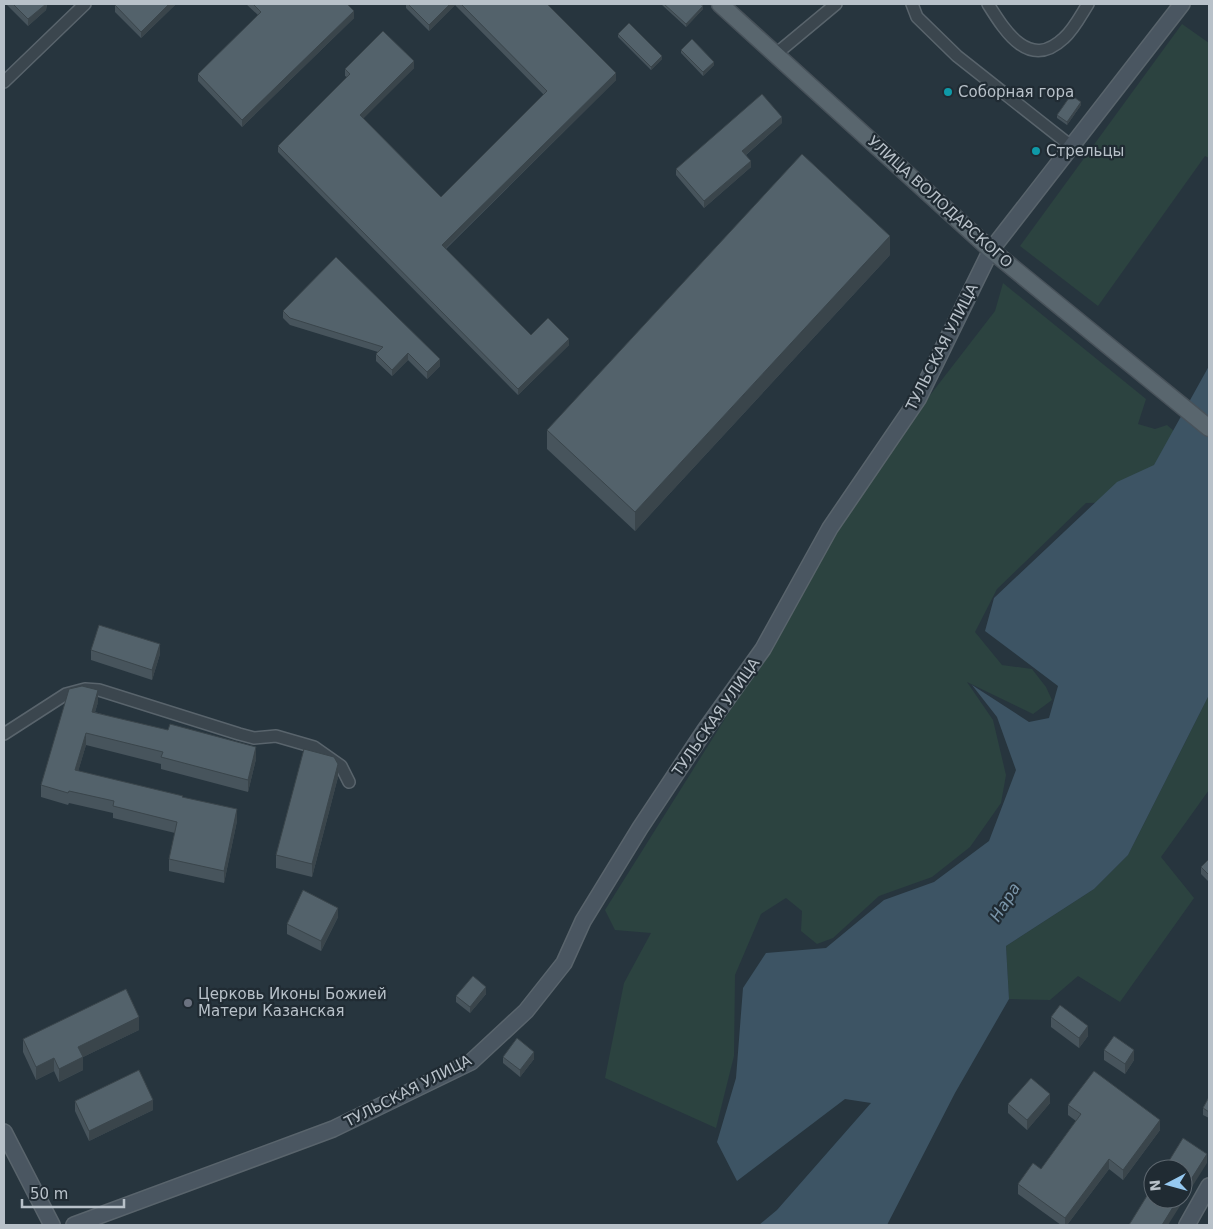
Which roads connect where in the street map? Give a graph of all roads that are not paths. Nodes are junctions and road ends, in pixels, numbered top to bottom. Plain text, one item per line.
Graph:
1 (85, 4) edge
2 (720, 4) edge
3 (836, 4) edge
4 (912, 4) edge
5 (988, 4) edge
6 (1088, 4) edge
7 (1182, 4) edge
8 (776, 54) junction
9 (4, 82) edge
10 (1071, 146) junction
11 (991, 250) junction
12 (1209, 428) edge
13 (4, 734) edge
14 (349, 782) dead end
15 (4, 1132) edge
16 (1209, 1186) edge
17 (52, 1225) edge
18 (74, 1225) edge
19 (1187, 1225) edge

1 - 9 street
2 - 8 main road, УЛИЦА ВОЛОДАРСКОГО
3 - 8 street
4 - 10 street
5 - 6 street
7 - 10 street, ТУЛЬСКАЯ УЛИЦА
8 - 11 main road, УЛИЦА ВОЛОДАРСКОГО
10 - 11 street, ТУЛЬСКАЯ УЛИЦА
11 - 12 main road, УЛИЦА ВОЛОДАРСКОГО
11 - 18 street, ТУЛЬСКАЯ УЛИЦА
13 - 14 street
15 - 17 street
16 - 19 street

